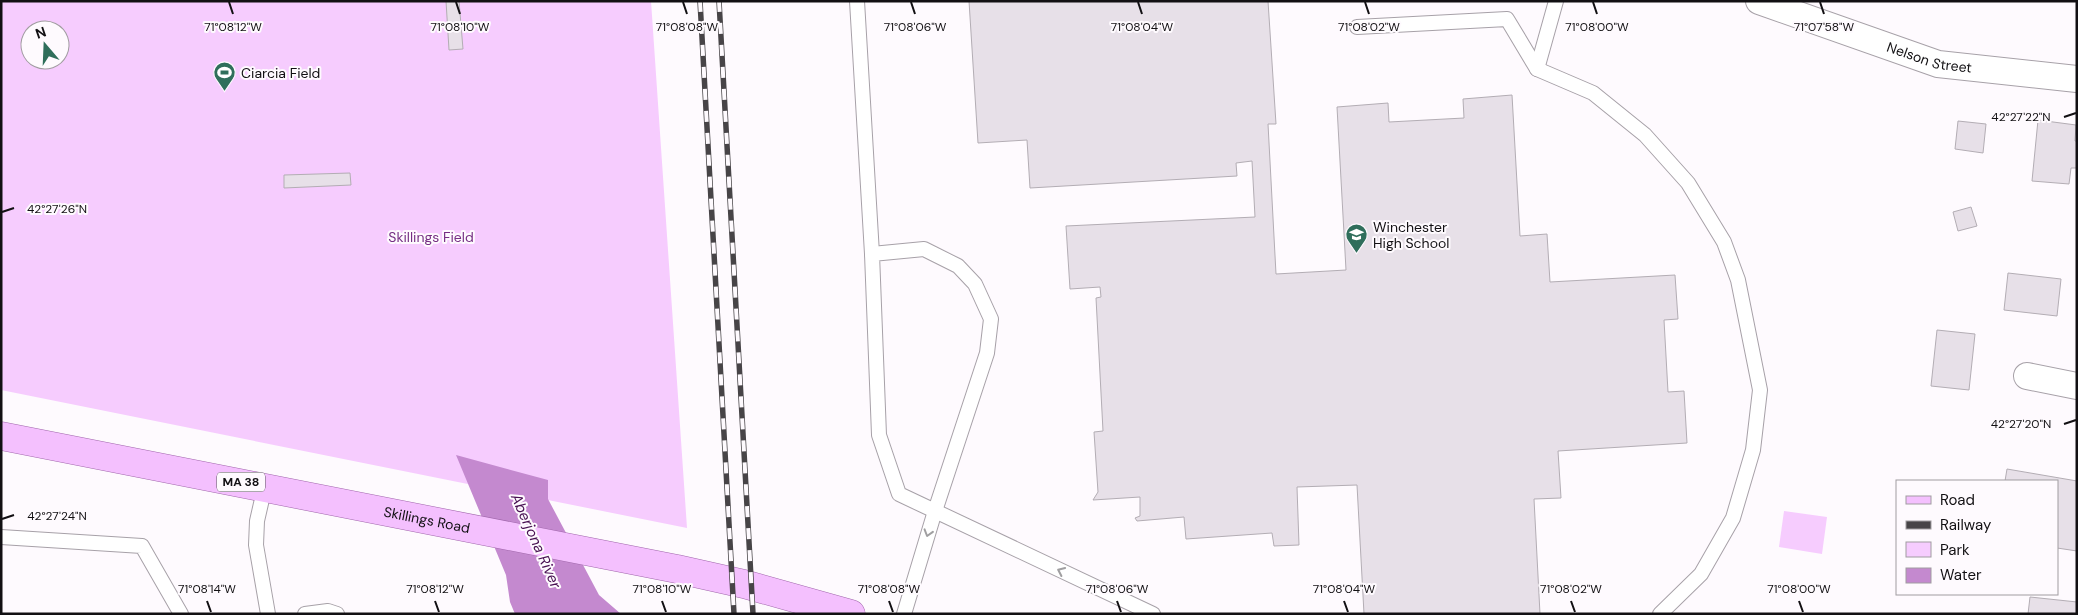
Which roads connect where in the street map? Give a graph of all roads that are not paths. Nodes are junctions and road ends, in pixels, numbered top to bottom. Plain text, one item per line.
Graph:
1 (858, 1) edge
2 (1556, 1) edge
3 (1759, 1) edge
4 (1357, 27) dead end
5 (1537, 69) junction
6 (2077, 79) edge
7 (872, 254) junction
8 (2027, 376) dead end
9 (2077, 386) edge
10 (1, 436) edge
11 (264, 486) junction
12 (935, 512) junction
13 (1, 537) edge
14 (181, 614) edge
15 (268, 614) edge
16 (305, 614) edge
17 (337, 614) edge
18 (851, 614) edge
19 (904, 614) edge
20 (1153, 614) edge
21 (1660, 614) edge

1 - 7 lane
2 - 5 lane
3 - 6 street, Nelson Street
4 - 5 lane
5 - 21 lane
7 - 12 lane
7 - 12 lane
8 - 9 street
10 - 11 main road, Skillings Road / MA 38
11 - 15 lane
11 - 18 main road, Skillings Road / MA 38
12 -> 19 lane
20 -> 12 lane
13 - 14 lane
16 - 17 lane

